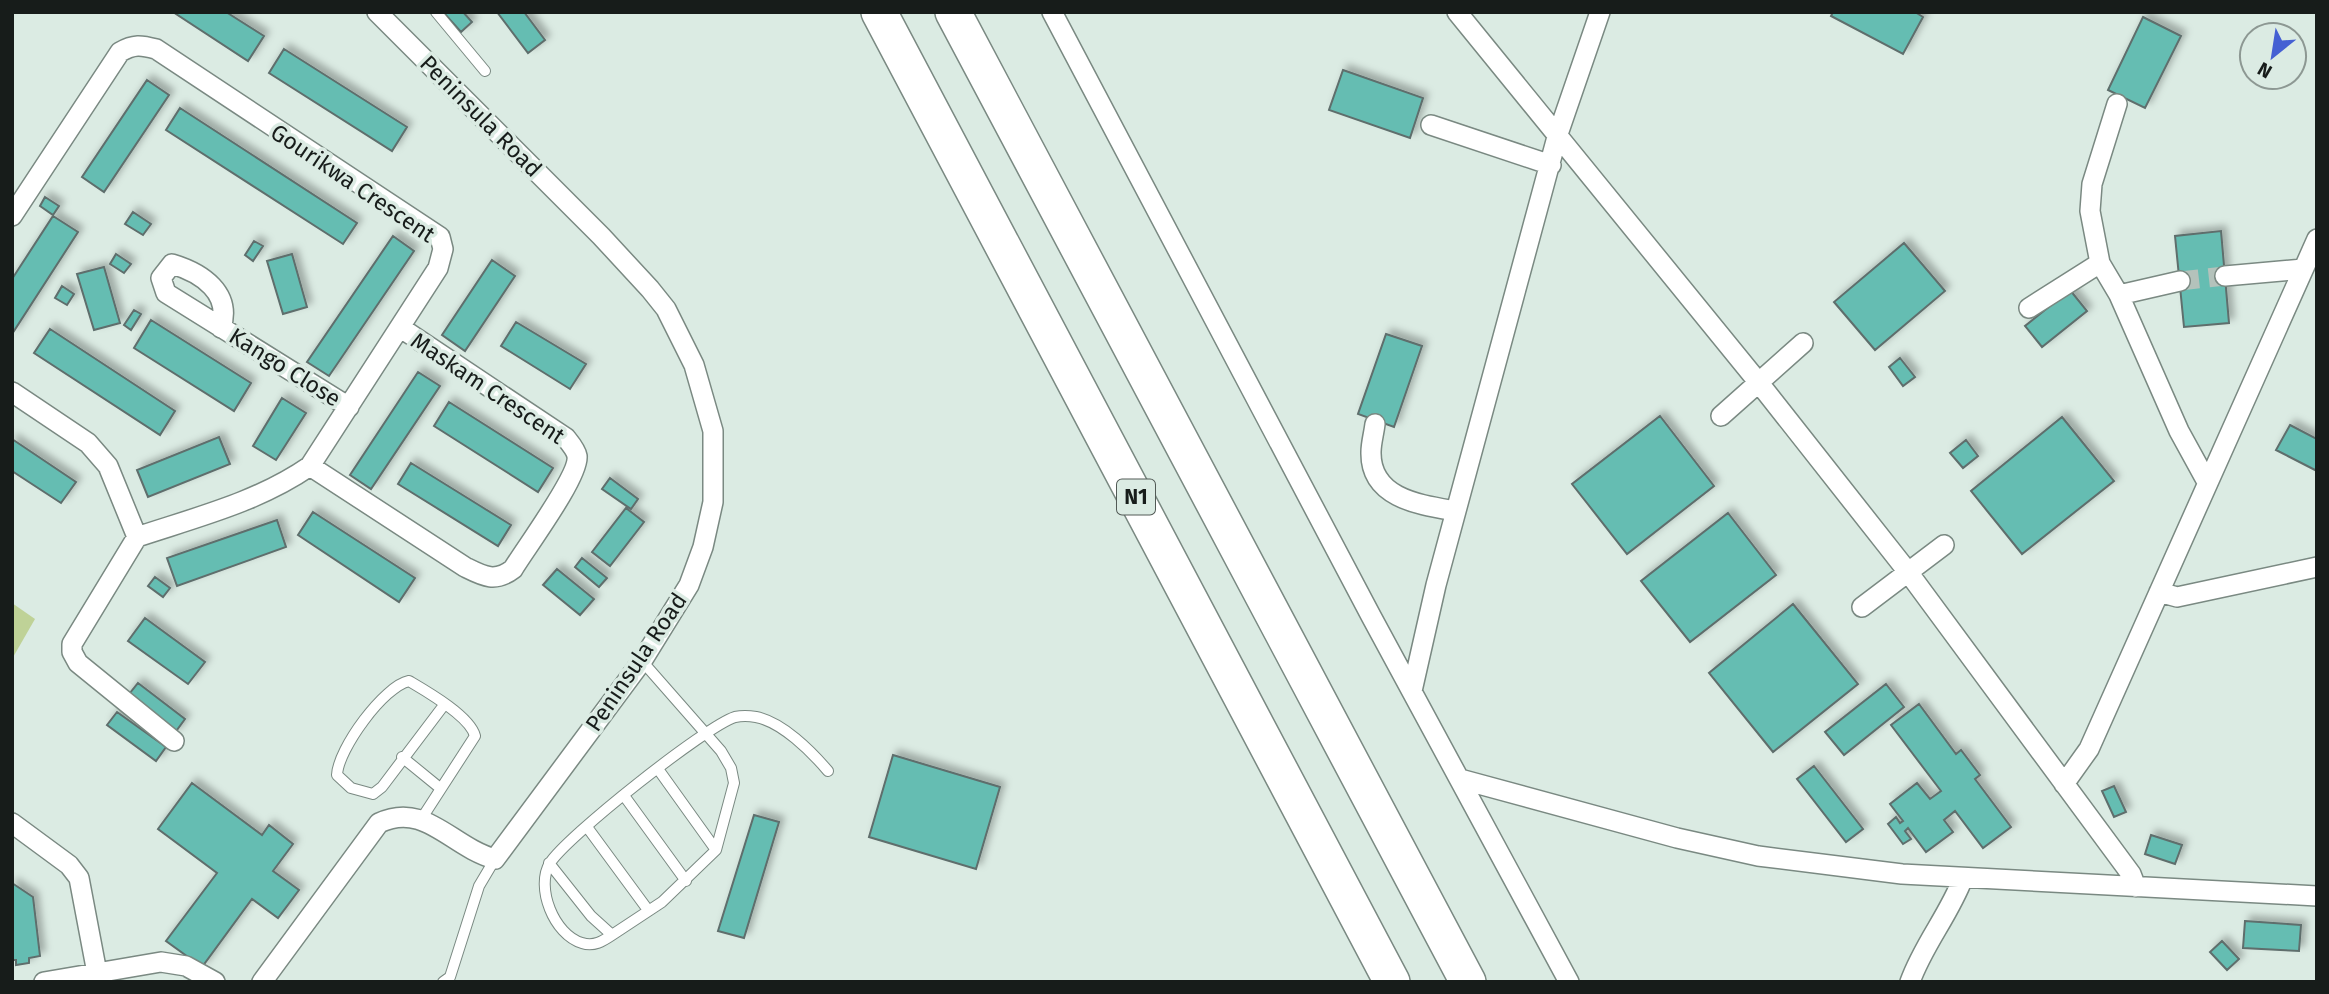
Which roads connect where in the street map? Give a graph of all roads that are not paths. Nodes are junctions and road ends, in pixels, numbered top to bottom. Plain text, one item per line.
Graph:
1 (377, 12) edge
2 (436, 12) edge
3 (879, 12) edge
4 (953, 12) edge
5 (1052, 12) edge
6 (1457, 12) edge
7 (1600, 12) edge
8 (485, 71) dead end
9 (2117, 104) dead end
10 (1431, 125) dead end
11 (1557, 137) junction
12 (1551, 165) junction
13 (12, 216) edge
14 (2317, 239) edge
15 (2100, 263) junction
16 (2303, 269) junction
17 (2225, 276) tunnel mouth
18 (2180, 281) tunnel mouth
19 (2119, 295) junction
20 (2029, 308) dead end
21 (221, 328) dead end
22 (401, 328) junction
23 (1803, 343) dead end
24 (1759, 383) junction
25 (12, 393) edge
26 (349, 407) junction
27 (1721, 416) dead end
28 (1375, 424) dead end
29 (310, 466) junction
30 (2207, 482) junction
31 (1456, 511) junction
32 (137, 537) junction
33 (1944, 545) dead end
34 (2317, 567) edge
35 (1908, 572) junction
36 (2159, 592) junction
37 (1862, 607) dead end
38 (642, 661) junction
39 (1412, 691) junction
40 (444, 705) junction
41 (704, 733) junction
42 (174, 741) dead end
43 (402, 757) junction
44 (658, 769) junction
45 (828, 771) dead end
46 (1460, 779) junction
47 (2064, 785) junction
48 (440, 788) junction
49 (625, 797) junction
50 (422, 818) junction
51 (12, 823) edge
52 (587, 827) junction
53 (716, 850) junction
54 (495, 859) junction
55 (549, 863) junction
56 (1963, 878) junction
57 (686, 881) junction
58 (2136, 887) junction
59 (2317, 896) edge
60 (648, 910) junction
61 (612, 935) junction
62 (97, 973) junction
63 (449, 980) edge
64 (44, 982) edge
65 (215, 982) edge
66 (262, 982) edge
67 (1392, 982) edge
68 (1468, 982) edge
69 (1569, 982) edge
70 (1910, 982) edge

1 - 38 street, Peninsula Road
2 - 8 lane
3 - 67 highway, N1
4 - 68 highway
5 - 39 street
6 - 11 street
7 - 11 street
9 - 15 street
10 - 12 street
11 - 12 street
11 - 24 street
12 - 31 street
13 - 22 street, Gourikwa Crescent
14 - 16 street
15 - 19 street
15 - 20 street
16 - 17 street
16 - 30 street
18 - 19 street
19 - 30 street
21 - 26 street, Kango Close
22 - 26 street, Gourikwa Crescent
22 - 29 street, Maskam Crescent
23 - 24 street
24 - 27 street
24 - 35 street
25 - 32 street
26 - 29 street, Gourikwa Crescent
28 - 31 street
29 - 32 street, Gourikwa Crescent
30 - 36 street
31 - 39 street
32 - 42 street
33 - 35 street
34 - 36 street
35 - 37 street
35 - 47 street
36 - 47 street
38 - 41 lane
38 - 54 street, Peninsula Road
39 - 46 street
40 - 43 lane
40 - 43 lane
40 - 48 lane
41 - 44 lane
41 - 45 lane
41 - 53 lane
43 - 48 lane
44 - 49 lane
44 - 53 lane
46 - 56 street
46 - 69 street
47 - 58 street
48 - 50 lane
49 - 52 lane
49 - 57 lane
50 - 54 street
50 - 66 street
51 - 62 street
52 - 55 lane
52 - 60 lane
53 - 57 lane
54 - 63 lane, Peninsula Road
55 - 61 lane
55 - 61 lane
56 - 58 street
56 - 70 street
57 - 60 lane
58 - 59 street
60 - 61 lane
62 - 64 street
62 - 65 street

